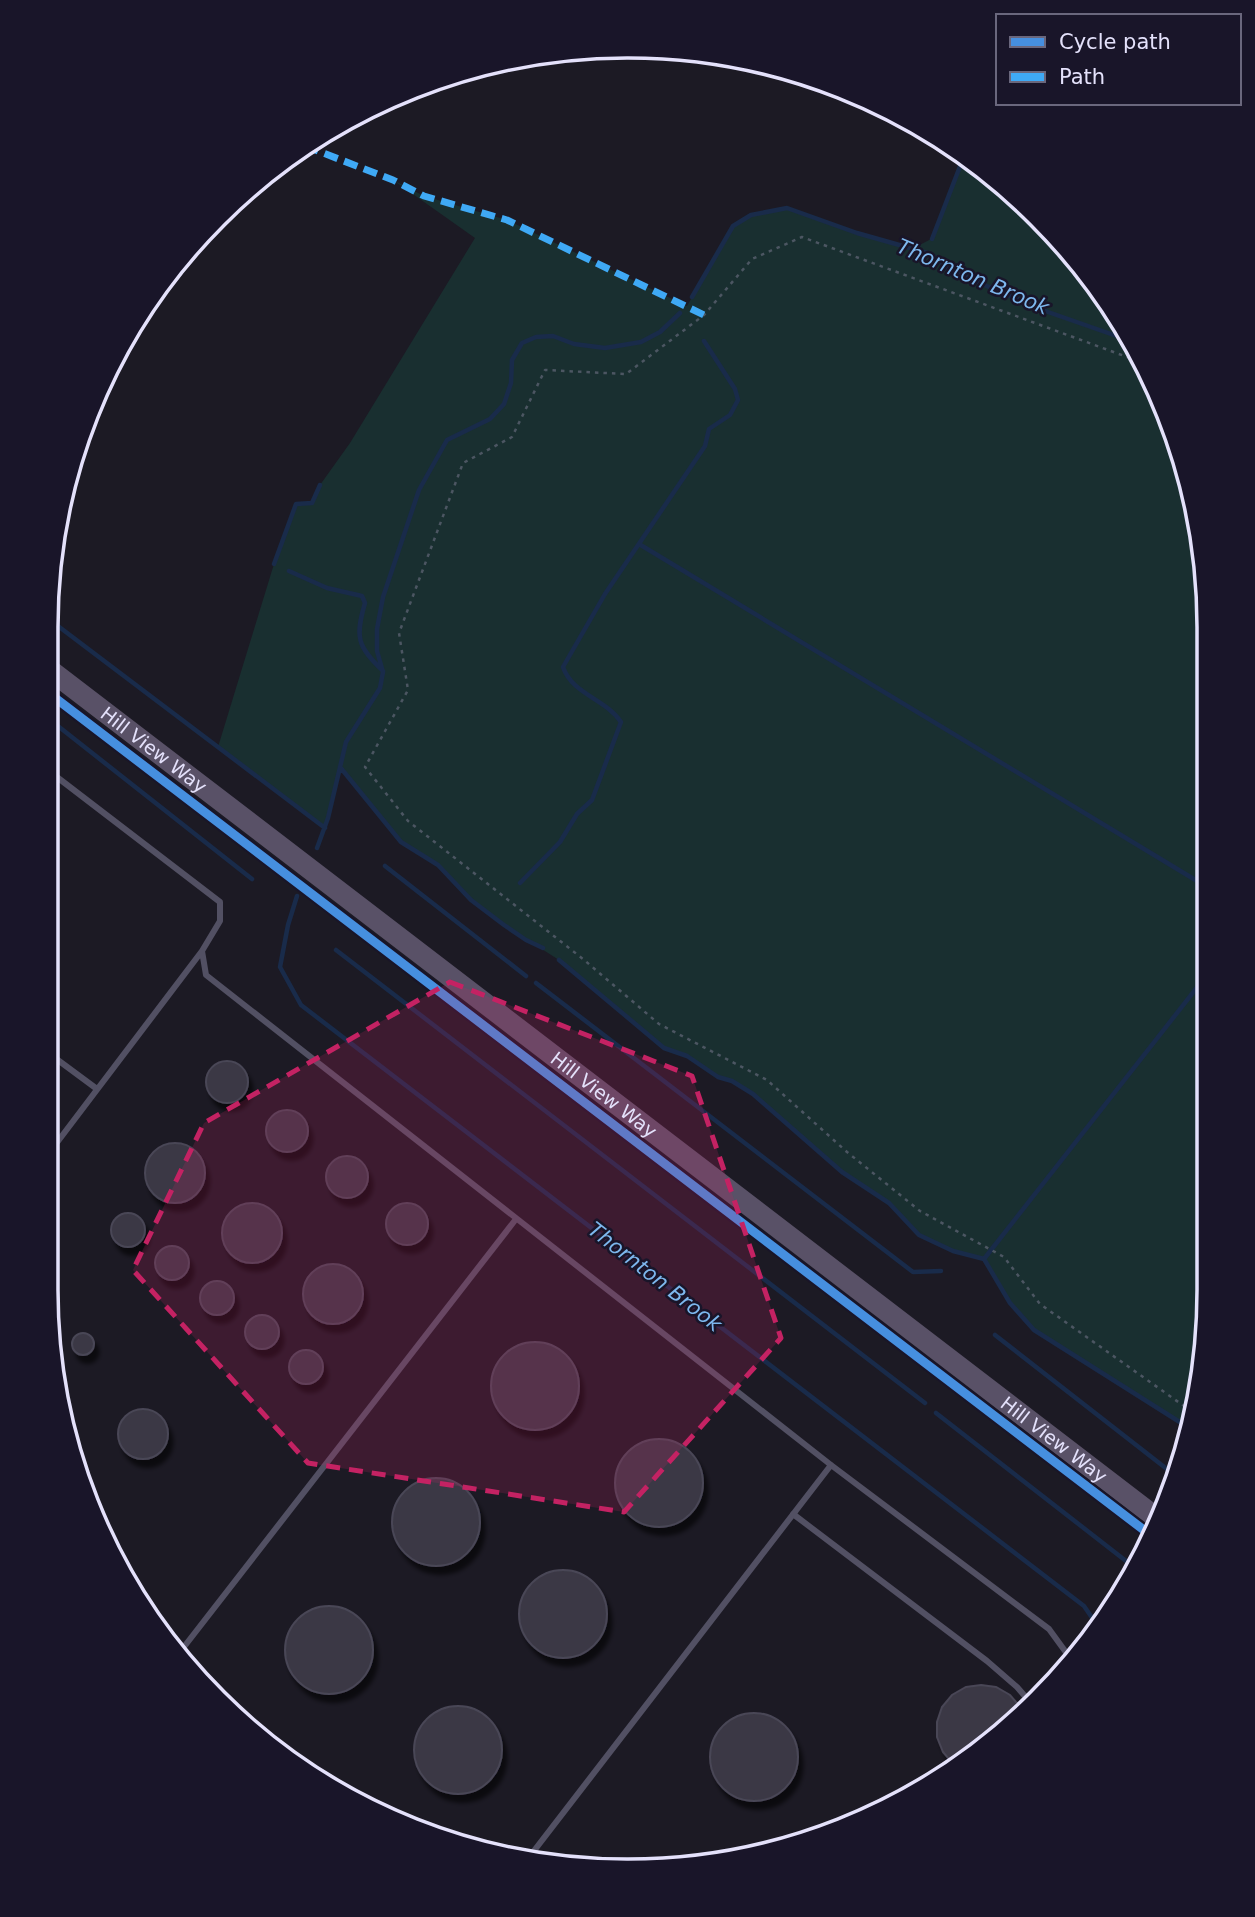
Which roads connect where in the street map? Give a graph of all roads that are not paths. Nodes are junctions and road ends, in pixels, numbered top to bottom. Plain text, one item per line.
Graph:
1 (58, 676) edge
2 (58, 778) edge
3 (202, 951) junction
4 (58, 1060) edge
5 (97, 1089) junction
6 (58, 1141) edge
7 (516, 1219) junction
8 (831, 1465) junction
9 (793, 1514) junction
10 (1151, 1514) edge
11 (184, 1647) edge
12 (1066, 1653) edge
13 (1025, 1697) edge
14 (534, 1851) edge

1 - 10 main road, Hill View Way
2 - 3 lane
3 - 5 lane
3 - 7 lane
4 - 5 lane
5 - 6 lane
7 - 8 lane
7 - 11 lane
8 - 9 lane
8 - 12 lane
9 - 13 lane
9 - 14 lane

